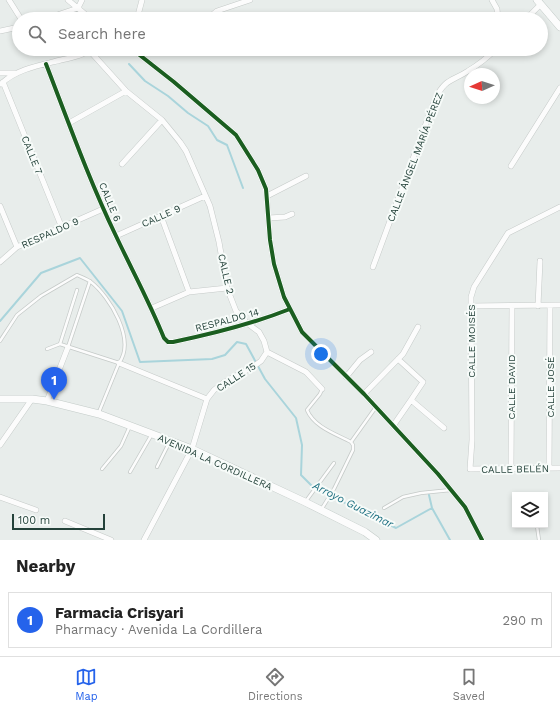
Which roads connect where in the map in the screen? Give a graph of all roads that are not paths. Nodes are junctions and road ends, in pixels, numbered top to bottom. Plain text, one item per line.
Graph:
1 (9, 0) edge
2 (68, 0) edge
3 (82, 0) edge
4 (142, 0) edge
5 (250, 0) edge
6 (492, 0) edge
7 (538, 2) edge
8 (78, 8) junction
9 (17, 12) edge
10 (66, 12) edge
11 (83, 12) edge
12 (139, 12) edge
13 (216, 12) edge
14 (497, 12) edge
15 (531, 12) edge
16 (547, 12) edge
17 (548, 13) edge
18 (560, 27) edge
19 (12, 28) edge
20 (0, 31) edge
21 (78, 56) edge
22 (94, 56) edge
23 (141, 56) edge
24 (487, 56) edge
25 (46, 64) junction
26 (0, 73) edge
27 (15, 73) junction
28 (1, 84) edge
29 (560, 88) edge
30 (126, 91) junction
31 (162, 120) junction
32 (69, 123) junction
33 (122, 164) dead end
34 (511, 166) dead end
35 (306, 176) dead end
36 (206, 196) junction
37 (267, 196) junction
38 (0, 206) edge
39 (560, 207) edge
40 (103, 209) junction
41 (292, 214) dead end
42 (161, 216) junction
43 (269, 218) junction
44 (62, 228) junction
45 (116, 236) junction
46 (18, 247) junction
47 (0, 262) edge
48 (540, 262) dead end
49 (373, 267) dead end
50 (90, 281) junction
51 (227, 288) junction
52 (77, 290) dead end
53 (189, 292) junction
54 (471, 306) junction
55 (512, 306) junction
56 (538, 306) junction
57 (550, 306) junction
58 (560, 306) edge
59 (152, 308) junction
60 (290, 309) junction
61 (247, 323) junction
62 (418, 327) dead end
63 (0, 341) edge
64 (168, 342) joint
65 (60, 344) junction
66 (68, 347) junction
67 (47, 349) dead end
68 (267, 352) junction
69 (371, 352) dead end
70 (398, 359) junction
71 (119, 363) junction
72 (346, 377) junction
73 (322, 389) joint
74 (364, 394) junction
75 (0, 399) edge
76 (32, 399) junction
77 (207, 399) junction
78 (411, 400) junction
79 (47, 401) junction
80 (376, 407) junction
81 (99, 414) junction
82 (130, 426) junction
83 (393, 426) junction
84 (444, 428) dead end
85 (152, 434) junction
86 (170, 441) junction
87 (351, 442) junction
88 (0, 445) edge
89 (192, 449) junction
90 (334, 463) dead end
91 (157, 467) dead end
92 (511, 468) junction
93 (549, 468) junction
94 (560, 468) edge
95 (102, 469) dead end
96 (470, 469) joint
97 (130, 472) dead end
98 (451, 490) junction
99 (0, 497) edge
100 (305, 502) junction
101 (384, 508) dead end
102 (36, 510) dead end
103 (321, 510) junction
104 (65, 521) dead end
105 (537, 528) edge
106 (111, 540) edge
107 (144, 540) edge
108 (376, 540) edge
109 (482, 540) edge
110 (539, 540) edge

1 - 9 street
2 - 8 street
3 - 8 street
4 - 12 street
5 - 13 street
6 - 14 street
7 - 15 street
7 - 16 main road
8 - 10 street
8 - 11 street
17 - 18 main road
19 - 20 street
21 - 25 street
22 - 30 street, CALLE 2
23 - 37 street
24 - 49 street, CALLE ÁNGEL MARÍA PÉREZ
25 - 27 street
25 - 32 street, CALLE 6
26 - 27 street
27 - 28 street
28 - 44 street, CALLE 7
29 - 34 street
30 - 31 street, CALLE 2
30 - 32 street
31 - 33 street
31 - 36 street, CALLE 2
32 - 40 street, CALLE 6
35 - 37 street
36 - 42 street, CALLE 9
36 - 51 street, CALLE 2
37 - 43 street
38 - 46 street
39 - 54 street, CALLE MOISÉS
40 - 44 street, RESPALDO 9
40 - 45 street, CALLE 6
41 - 43 street
42 - 45 street, CALLE 9
42 - 53 street
43 - 60 street
44 - 46 street, RESPALDO 9
45 - 59 street, CALLE 6
46 - 47 street, RESPALDO 9
48 - 56 street
50 - 63 lane
50 - 66 lane
50 - 71 lane
51 - 53 street
51 - 61 street, CALLE 2
52 - 65 lane
53 - 59 street
54 - 55 street
54 - 96 street, CALLE MOISÉS
55 - 56 street
55 - 92 street, CALLE DAVID
56 - 57 street
57 - 58 street
57 - 93 street, CALLE JOSÉ
59 - 64 street, CALLE 6
60 - 61 street, RESPALDO 14
60 - 72 street
61 - 64 street, RESPALDO 14
61 - 68 street, CALLE 2
62 - 70 street
65 - 66 lane
65 - 67 lane
66 - 71 lane
66 - 79 street
68 - 73 street
68 - 77 street, CALLE 15
69 - 72 street
70 - 74 street
70 - 78 street
71 - 77 street
71 - 81 lane
72 - 74 street
73 - 87 lane
74 - 80 street
75 - 76 main road, AVENIDA LA CORDILLERA
76 - 79 main road, AVENIDA LA CORDILLERA
76 - 88 street
77 - 89 street, CALLE 15
78 - 83 street
78 - 84 street
79 - 81 main road, AVENIDA LA CORDILLERA
80 - 83 street
80 - 87 lane
81 - 82 main road, AVENIDA LA CORDILLERA
82 - 85 main road, AVENIDA LA CORDILLERA
82 - 95 lane
83 - 98 street
85 - 86 main road, AVENIDA LA CORDILLERA
85 - 97 lane
86 - 89 main road, AVENIDA LA CORDILLERA
86 - 91 lane
87 - 103 lane
89 - 100 main road, AVENIDA LA CORDILLERA
89 - 107 street, CALLE 15
90 - 100 lane
92 - 93 street, CALLE BELÉN
92 - 96 street, CALLE BELÉN
93 - 94 street, CALLE BELÉN
98 - 101 lane
98 - 109 street
99 - 102 street
100 - 103 main road, AVENIDA LA CORDILLERA
103 - 108 main road, AVENIDA LA CORDILLERA
104 - 106 street
105 - 110 lane

